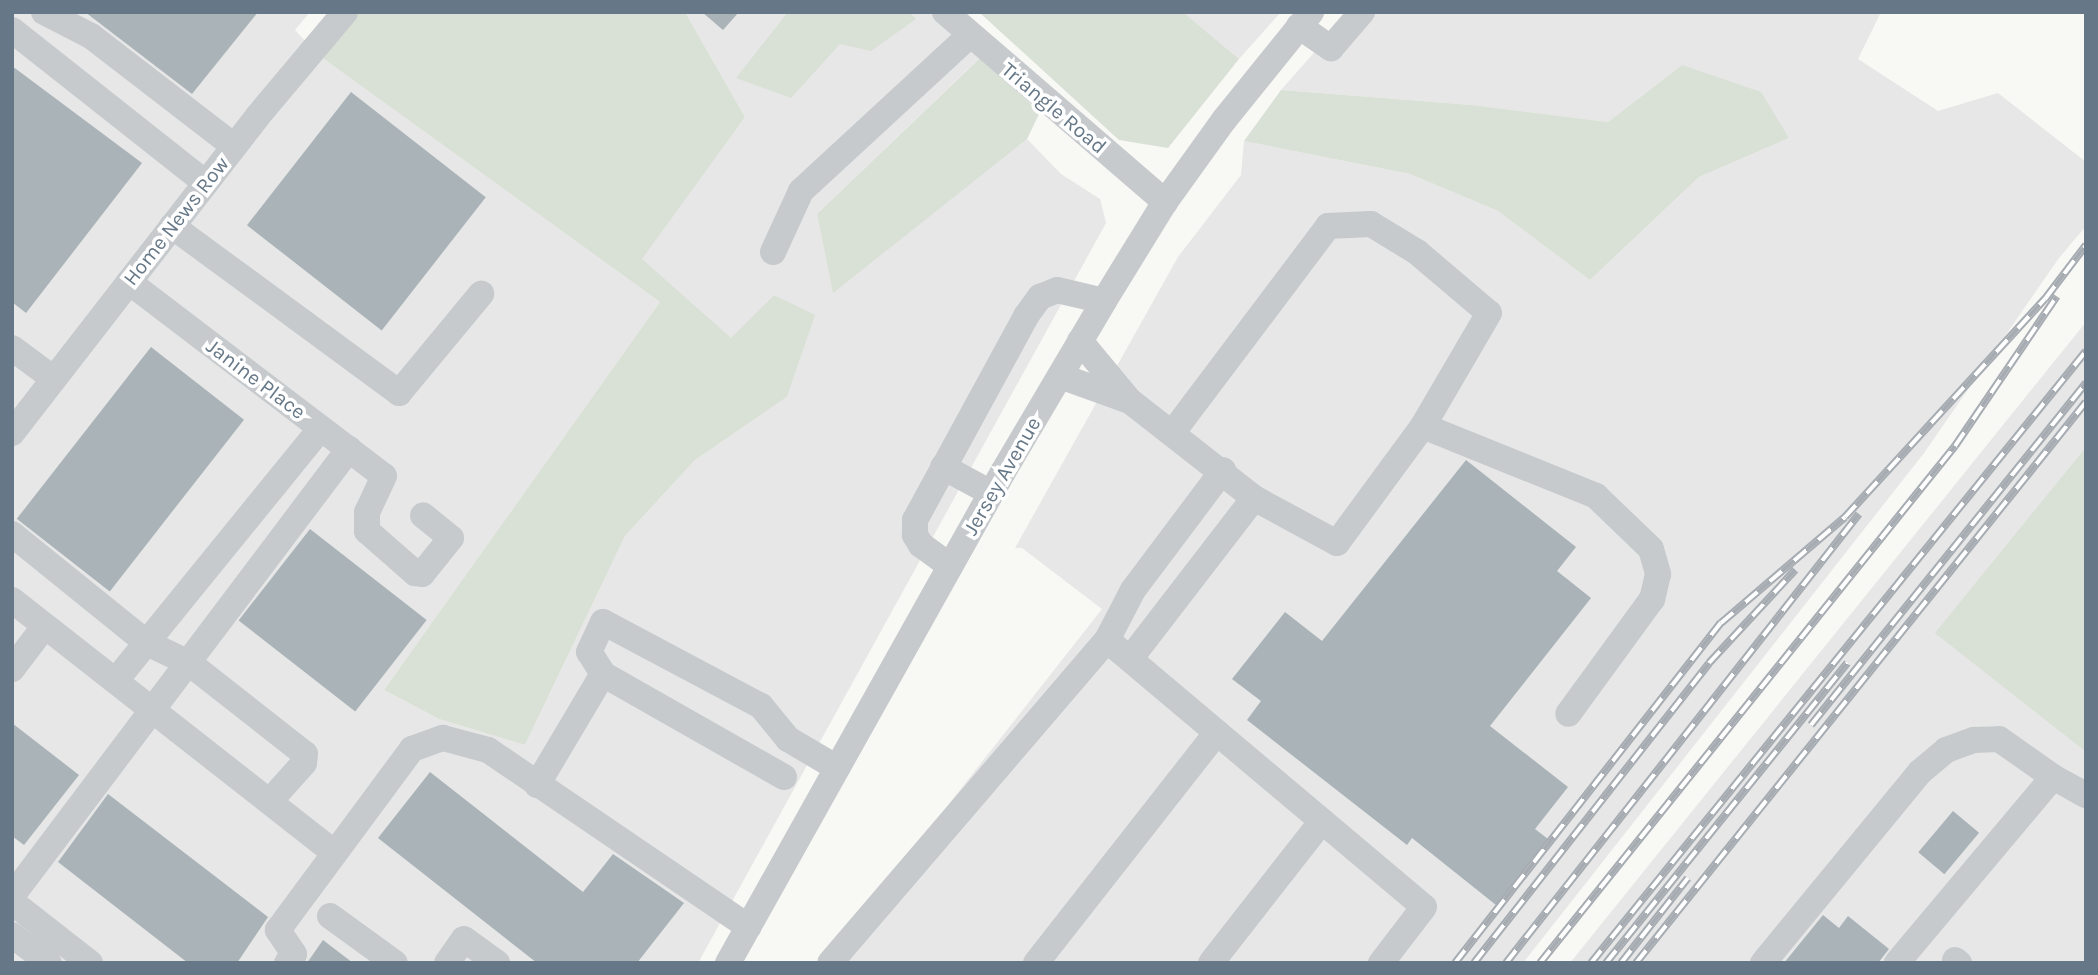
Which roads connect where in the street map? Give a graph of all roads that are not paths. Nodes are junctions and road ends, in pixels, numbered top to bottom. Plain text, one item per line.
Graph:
1 (44, 12) edge
2 (345, 12) edge
3 (945, 12) edge
4 (1362, 12) edge
5 (1306, 19) edge
6 (12, 30) edge
7 (970, 35) junction
8 (234, 146) junction
9 (206, 183) junction
10 (1166, 202) junction
11 (172, 226) junction
12 (773, 251) dead end
13 (129, 282) junction
14 (481, 294) dead end
15 (1104, 301) junction
16 (1080, 341) junction
17 (12, 348) edge
18 (1060, 376) junction
19 (54, 379) junction
20 (1130, 401) junction
21 (1423, 426) junction
22 (321, 428) junction
23 (1173, 432) junction
24 (12, 433) edge
25 (349, 449) junction
26 (943, 467) junction
27 (1223, 470) junction
28 (991, 493) junction
29 (1254, 498) junction
30 (423, 514) dead end
31 (12, 534) edge
32 (950, 566) junction
33 (12, 600) edge
34 (44, 626) junction
35 (1107, 640) junction
36 (147, 643) junction
37 (1130, 659) junction
38 (189, 663) junction
39 (12, 669) edge
40 (603, 674) junction
41 (117, 679) junction
42 (155, 710) junction
43 (1568, 714) dead end
44 (1217, 732) junction
45 (837, 768) junction
46 (783, 777) dead end
47 (2053, 777) junction
48 (537, 785) junction
49 (2084, 794) edge
50 (270, 801) junction
51 (1322, 821) junction
52 (334, 852) junction
53 (12, 896) edge
54 (12, 902) edge
55 (330, 916) dead end
56 (748, 927) junction
57 (12, 934) edge
58 (492, 959) edge
59 (49, 963) edge
60 (90, 963) edge
61 (287, 963) edge
62 (395, 963) edge
63 (447, 963) edge
64 (728, 963) edge
65 (830, 963) edge
66 (1036, 963) edge
67 (1211, 963) edge
68 (1381, 963) edge
69 (1763, 963) edge
70 (1897, 963) edge

1 - 8 street
2 - 8 street, Home News Row
3 - 7 street, Triangle Road
4 - 5 street
5 - 10 street, Jersey Avenue
6 - 9 street
7 - 10 street, Triangle Road
7 - 12 street
8 - 9 street, Home News Row
9 - 11 street, Home News Row
10 - 15 street, Jersey Avenue
11 - 13 street, Home News Row
11 - 14 street
13 - 19 street, Home News Row
13 - 22 street, Janine Place
15 - 16 street, Jersey Avenue
15 - 26 street
16 - 18 street, Jersey Avenue
16 - 20 street
17 - 19 street
18 - 20 street
18 - 28 street, Jersey Avenue
19 - 24 street, Home News Row
20 - 23 street
21 - 23 street
21 - 29 street
21 - 43 street
22 - 25 street, Janine Place
22 - 36 street
23 - 27 street
25 - 30 street, Janine Place
25 - 38 street
26 - 28 street
26 - 32 street
27 - 29 street
27 - 35 street
28 - 32 street, Jersey Avenue
29 - 37 street
31 - 36 street
32 - 45 street, Jersey Avenue
33 - 34 street
34 - 39 street
34 - 41 street
35 - 37 street
35 - 65 street
36 - 38 street
36 - 41 street
37 - 44 street
38 - 42 street
38 - 50 street
40 - 45 street
40 - 46 street
40 - 48 street
41 - 42 street
42 - 50 street
42 - 53 street
44 - 51 street
44 - 66 street
45 - 56 street, Jersey Avenue
47 - 49 street
47 - 69 street
47 - 70 street
48 - 52 street
48 - 56 street
50 - 52 street
51 - 67 street
51 - 68 street
52 - 61 street
54 - 60 street
55 - 62 street
56 - 64 street, Jersey Avenue
57 - 59 street
58 - 63 street

